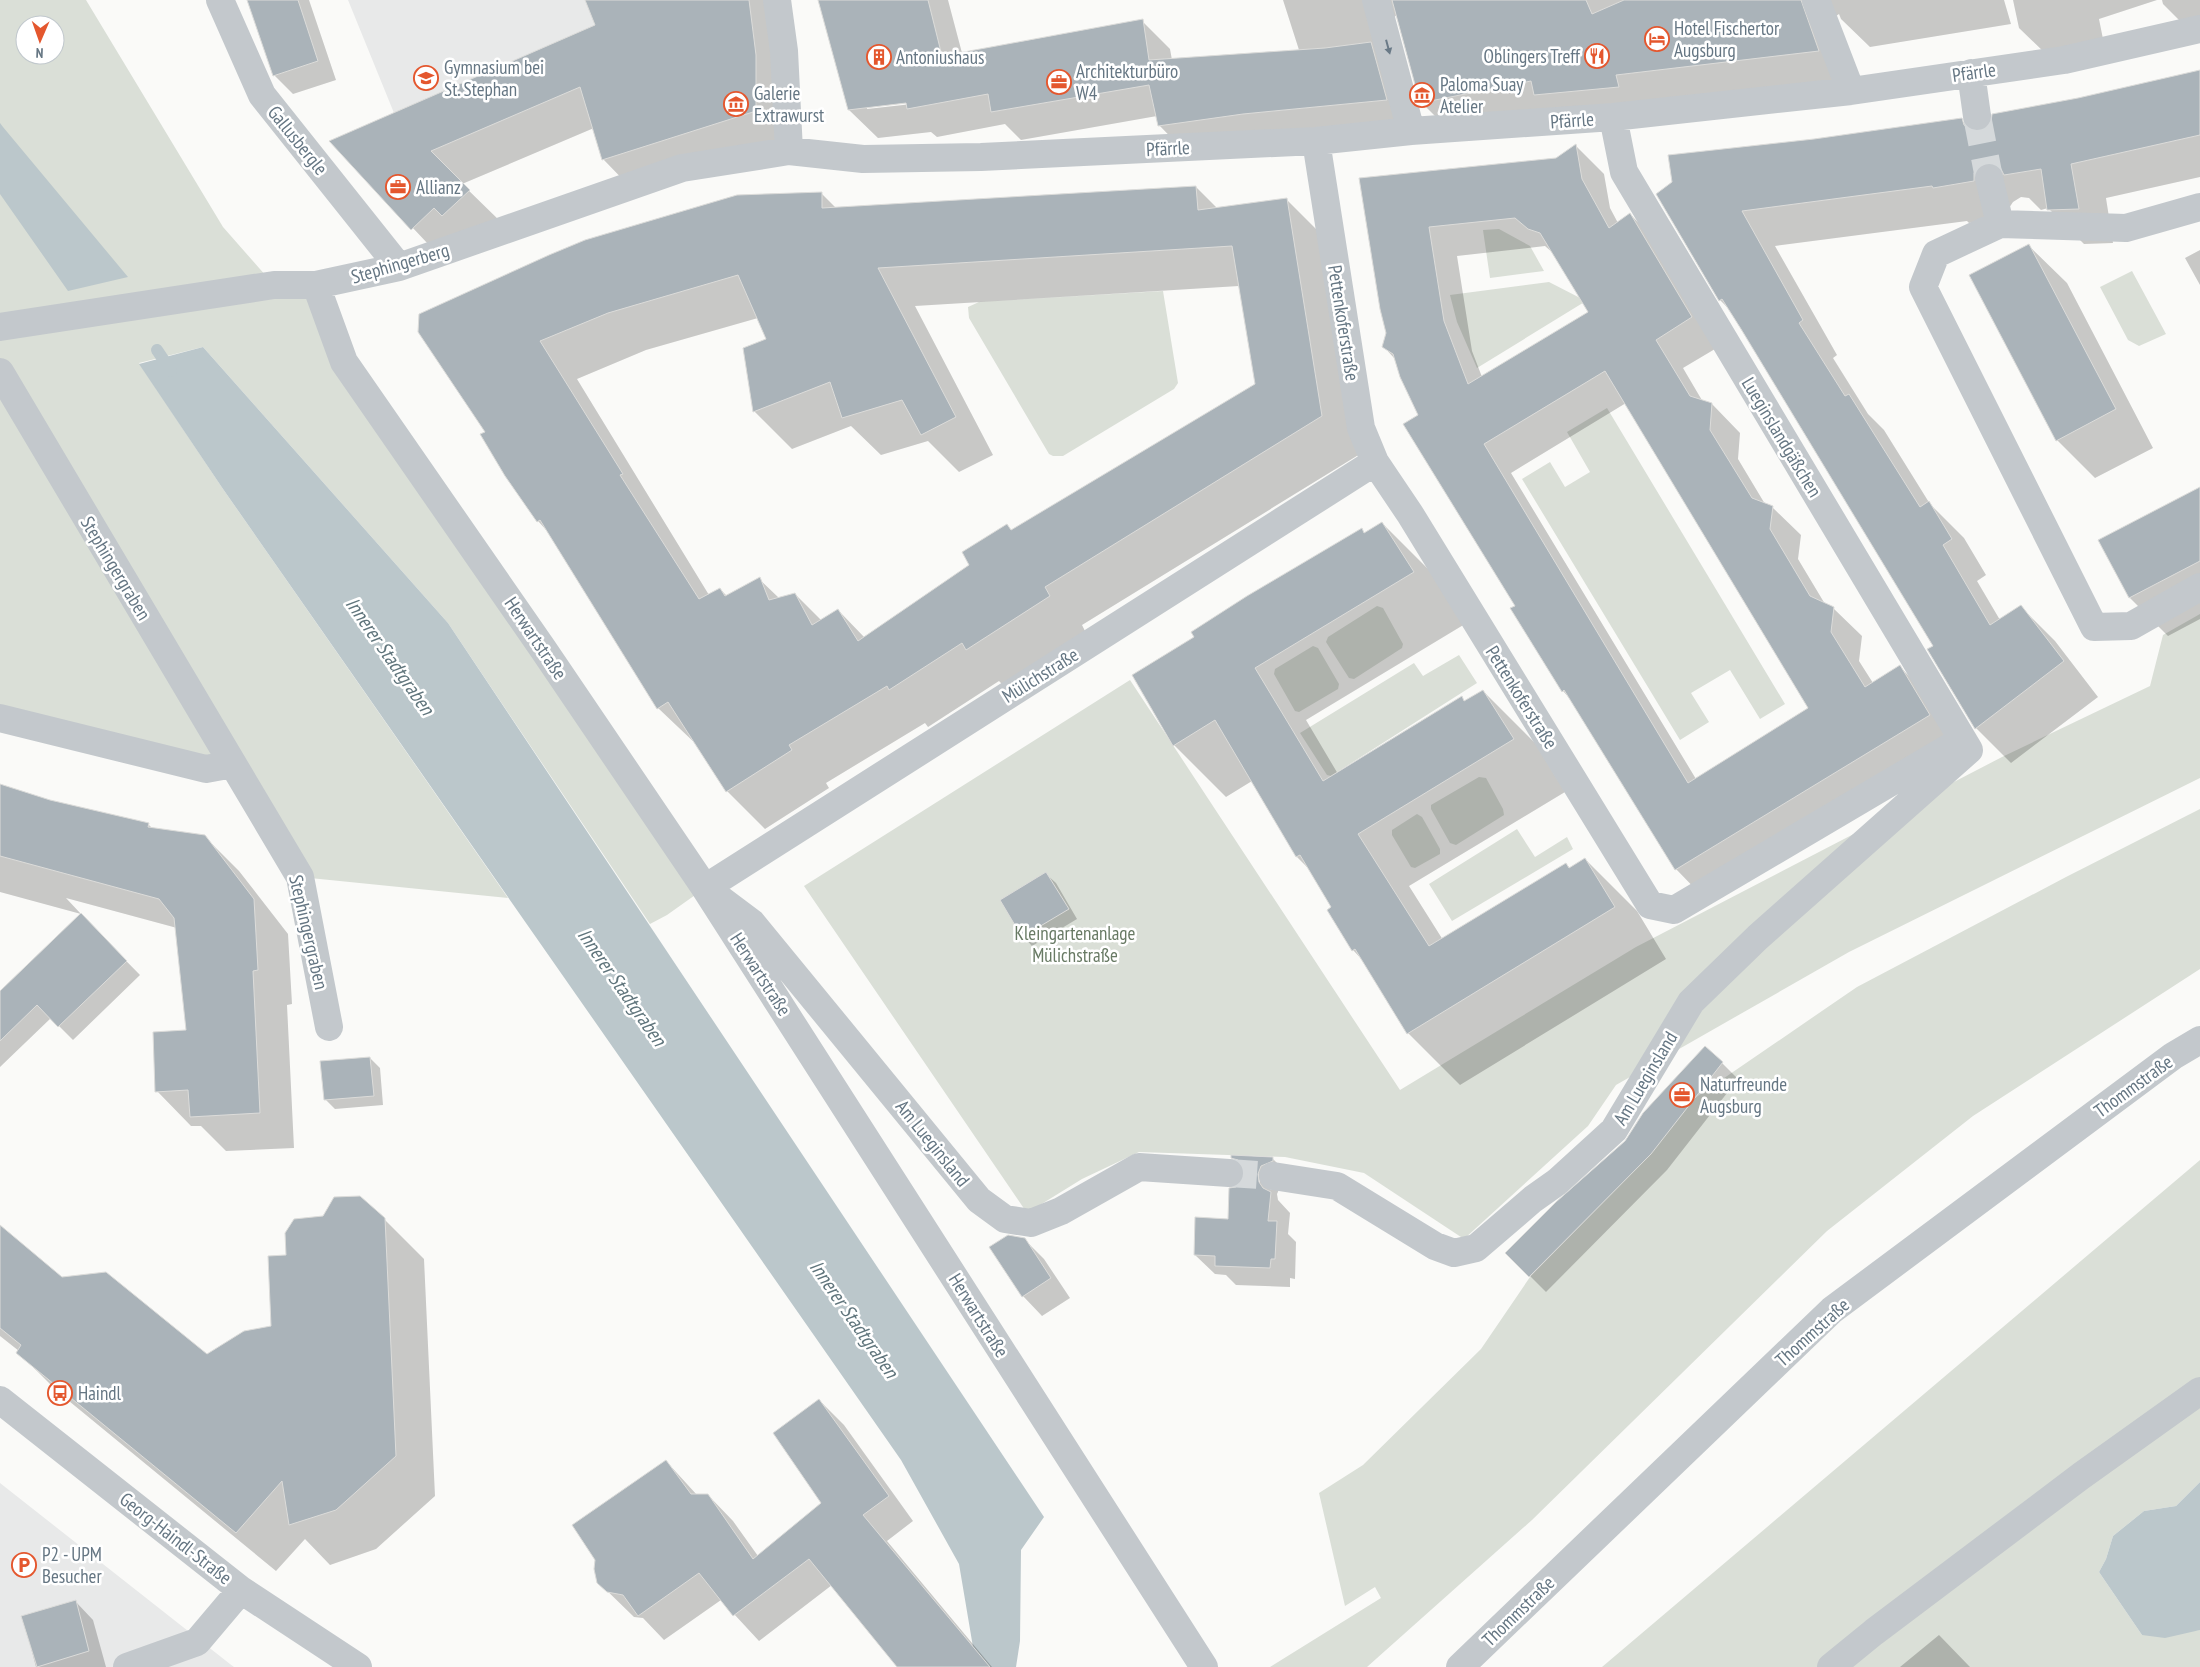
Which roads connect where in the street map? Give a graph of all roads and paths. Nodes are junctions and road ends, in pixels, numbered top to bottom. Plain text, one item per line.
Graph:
1 (220, 0) edge
2 (777, 0) edge
3 (1376, 0) edge
4 (1816, 0) edge
5 (2200, 29) edge
6 (1971, 73) junction
7 (1851, 90) junction
8 (1977, 116) tunnel mouth
9 (1613, 117) junction
10 (1411, 131) junction
11 (1316, 141) junction
12 (789, 151) junction
13 (1989, 178) tunnel mouth
14 (2200, 206) edge
15 (2000, 224) junction
16 (399, 267) junction
17 (316, 285) junction
18 (0, 327) edge
19 (0, 372) edge
20 (1375, 462) junction
21 (2200, 588) edge
22 (0, 718) edge
23 (1966, 745) junction
24 (233, 764) junction
25 (709, 890) junction
26 (329, 1027) dead end
27 (2200, 1040) edge
28 (1229, 1173) tunnel mouth
29 (1273, 1176) tunnel mouth
30 (2200, 1391) edge
31 (0, 1400) edge
32 (241, 1590) junction
33 (127, 1667) edge
34 (358, 1667) edge
35 (1204, 1667) edge
36 (1460, 1667) edge
37 (1831, 1667) edge

1 - 16 street, Gallusbergle
2 - 12 street
3 -> 10 street
4 - 7 street
5 - 6 street, Pfärrle
6 - 7 street, Pfärrle
6 - 8 street
7 - 9 street, Pfärrle
9 - 10 street, Pfärrle
9 - 23 street, Lueginslandgäßchen
10 - 11 street, Pfärrle
11 - 12 street, Pfärrle
11 - 20 street, Pettenkoferstraße
12 - 16 street, Stephingerberg
13 - 15 street
14 - 15 street
15 - 21 street
16 - 17 street, Stephingerberg
17 - 18 street, Stephingerberg
17 - 25 street, Herwartstraße
19 - 24 street, Stephingergraben
20 - 23 street, Pettenkoferstraße
20 - 25 street, Mülichstraße
22 - 24 street
23 - 29 street, Am Lueginsland
24 - 26 street, Stephingergraben
25 - 28 street, Am Lueginsland
25 - 35 street, Herwartstraße
27 - 36 street, Thommstraße
30 - 37 street
31 - 32 street, Georg-Haindl-Straße
32 - 33 street
32 - 34 street, Georg-Haindl-Straße

